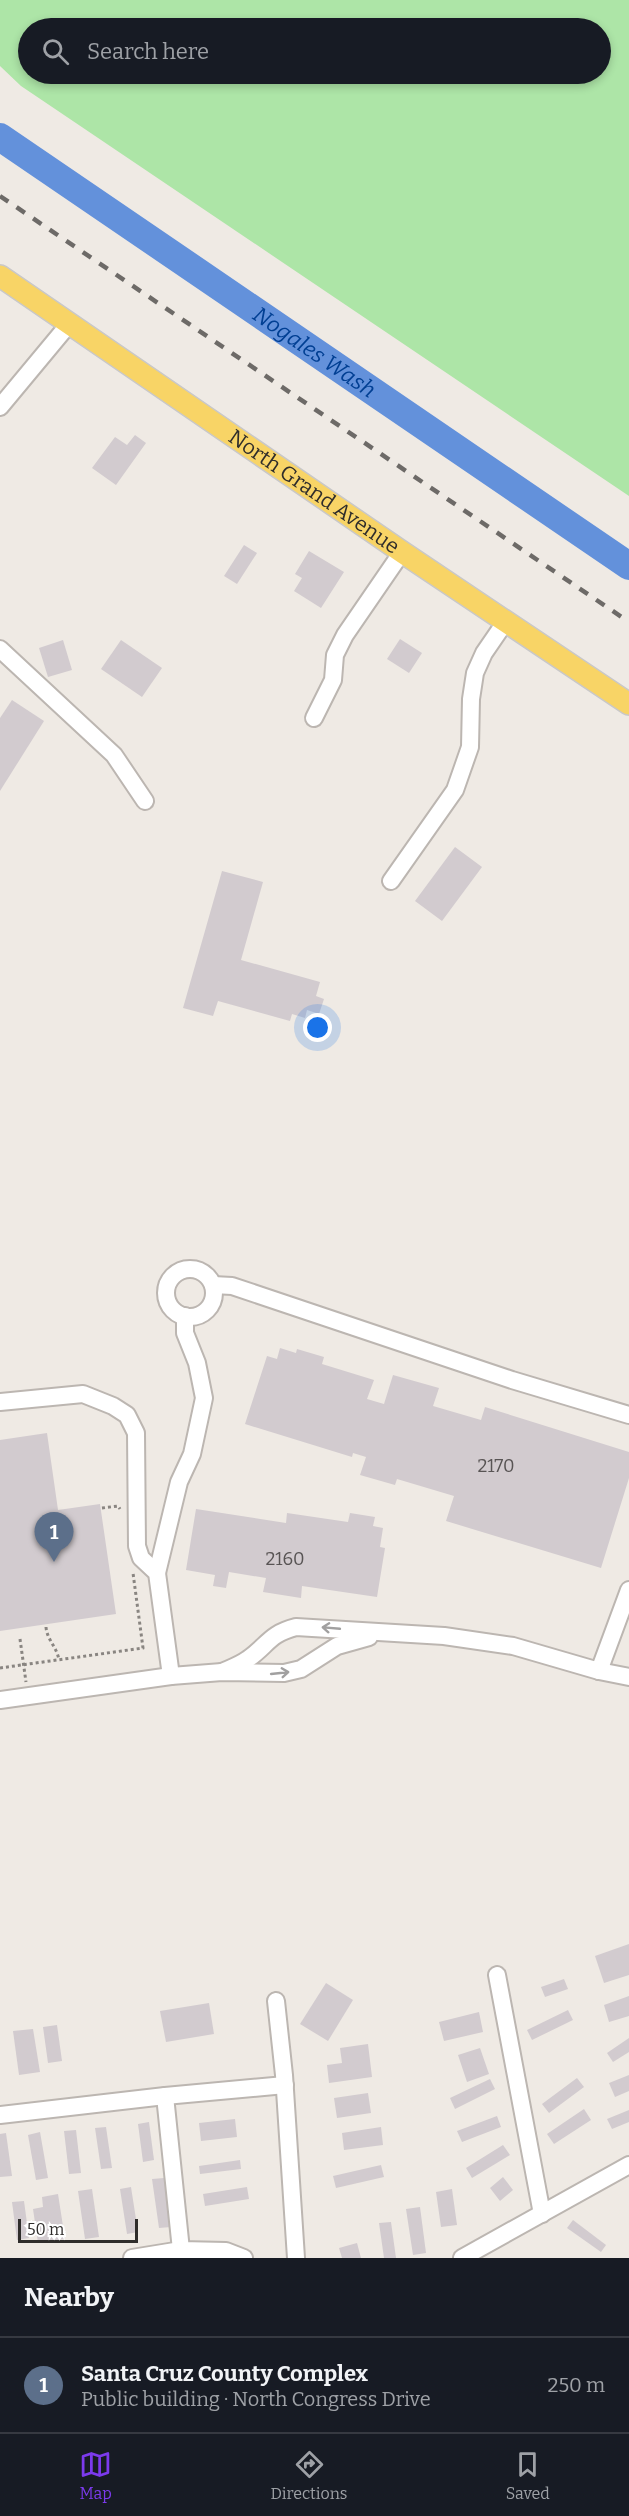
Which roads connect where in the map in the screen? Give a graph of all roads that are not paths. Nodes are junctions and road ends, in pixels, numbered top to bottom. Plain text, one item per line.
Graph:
1 (0, 276) edge
2 (69, 324) junction
3 (0, 406) edge
4 (402, 552) junction
5 (506, 621) junction
6 (0, 649) edge
7 (629, 704) edge
8 (314, 718) dead end
9 (145, 801) dead end
10 (391, 881) dead end
11 (213, 1285) junction
12 (185, 1316) junction
13 (0, 1402) edge
14 (629, 1415) edge
15 (157, 1573) junction
16 (629, 1590) edge
17 (389, 1633) junction
18 (599, 1671) junction
19 (222, 1672) junction
20 (171, 1676) junction
21 (629, 1677) edge
22 (0, 1701) edge
23 (497, 1975) dead end
24 (276, 2001) dead end
25 (285, 2085) junction
26 (165, 2096) junction
27 (0, 2115) edge
28 (629, 2165) edge
29 (542, 2214) junction
30 (181, 2250) junction
31 (132, 2258) edge
32 (244, 2258) edge
33 (296, 2258) edge
34 (462, 2258) edge

1 - 2 main road, North Grand Avenue
2 - 3 street
2 - 4 main road, North Grand Avenue
4 - 5 main road, North Grand Avenue
4 - 8 street
5 - 7 main road, North Grand Avenue
5 - 10 street
6 - 9 street
11 - 12 street
11 - 12 street
11 - 14 street
12 - 15 street
13 - 15 street
15 - 20 street
16 - 18 street
17 - 18 street
19 -> 17 street
17 -> 19 street
18 - 21 street
19 - 20 street
20 - 22 street
23 - 29 street
24 - 25 street
25 - 26 street
25 - 33 street
26 - 27 street
26 - 30 street
28 - 29 street
29 - 34 street
30 - 31 street
30 - 32 street

